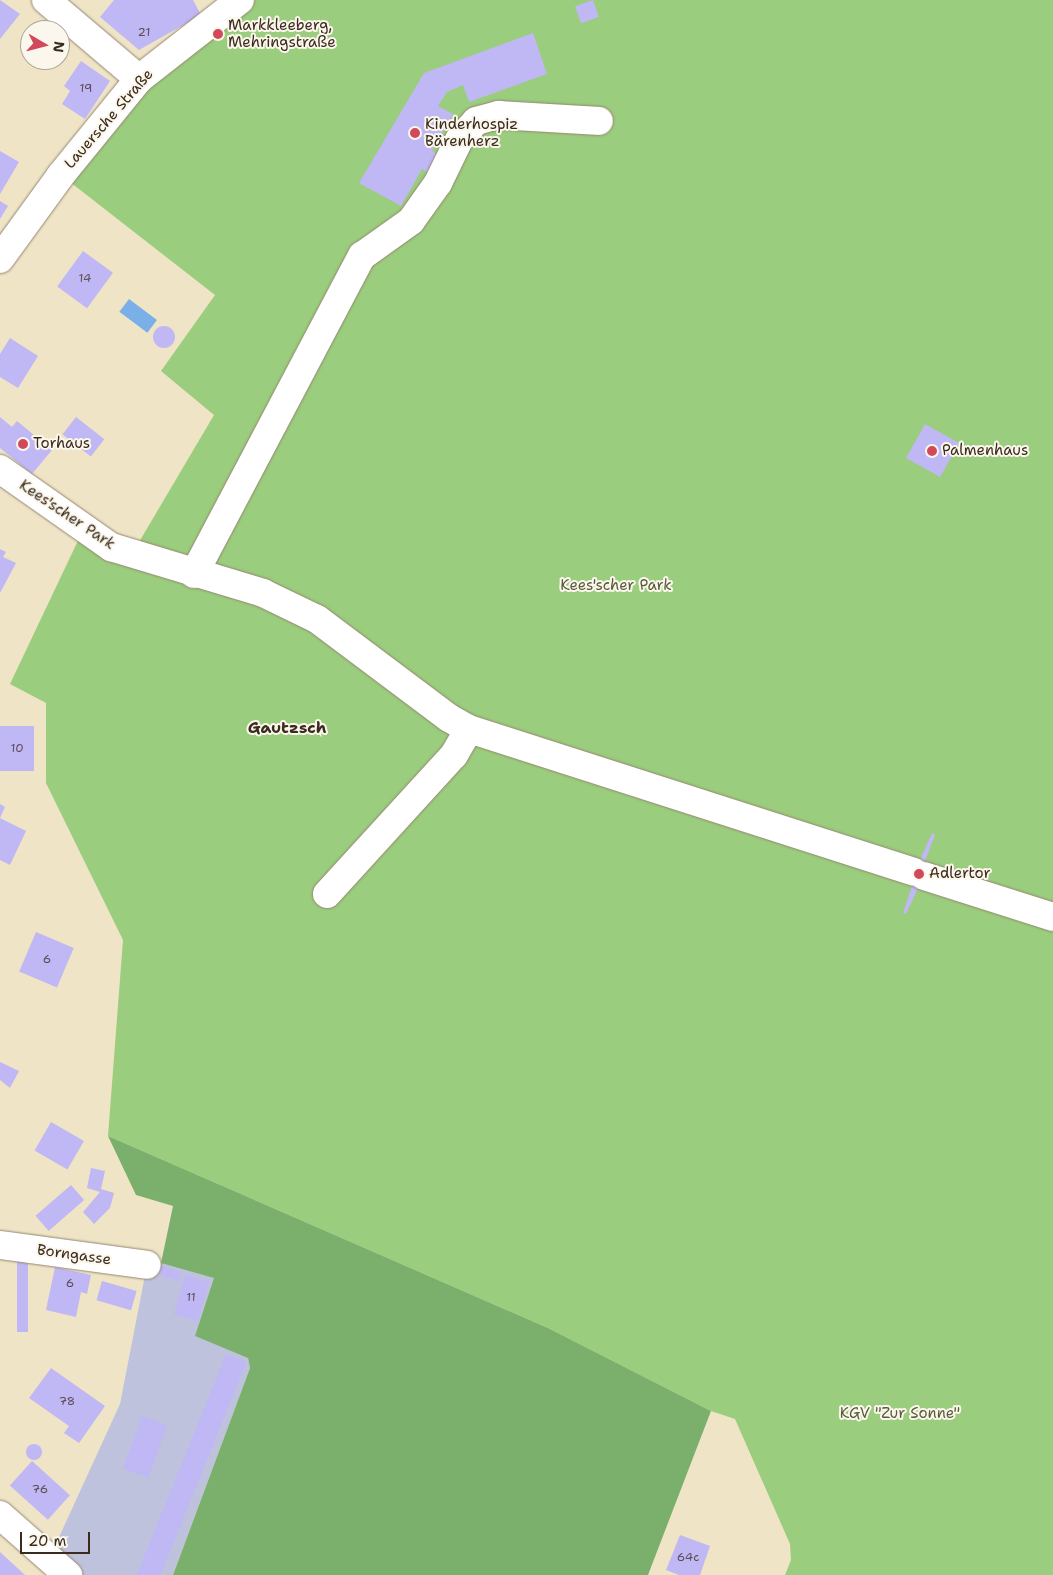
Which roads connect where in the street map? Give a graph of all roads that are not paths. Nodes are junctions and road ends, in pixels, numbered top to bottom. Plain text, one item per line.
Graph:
1 (46, 0) edge
2 (240, 0) edge
3 (140, 79) junction
4 (599, 121) dead end
5 (0, 259) edge
6 (0, 469) edge
7 (183, 571) junction
8 (469, 729) junction
9 (327, 894) dead end
10 (1053, 917) edge
11 (0, 1245) edge
12 (147, 1265) dead end
13 (0, 1515) edge
14 (68, 1575) edge

1 - 3 street
2 - 3 street, Lauersche Straße
3 - 5 street, Lauersche Straße
4 - 7 street
6 - 7 street, Kees'scher Park
7 - 8 street, Kees'scher Park
8 - 9 street
8 - 10 street, Kees'scher Park
11 - 12 street, Borngasse
13 - 14 street

